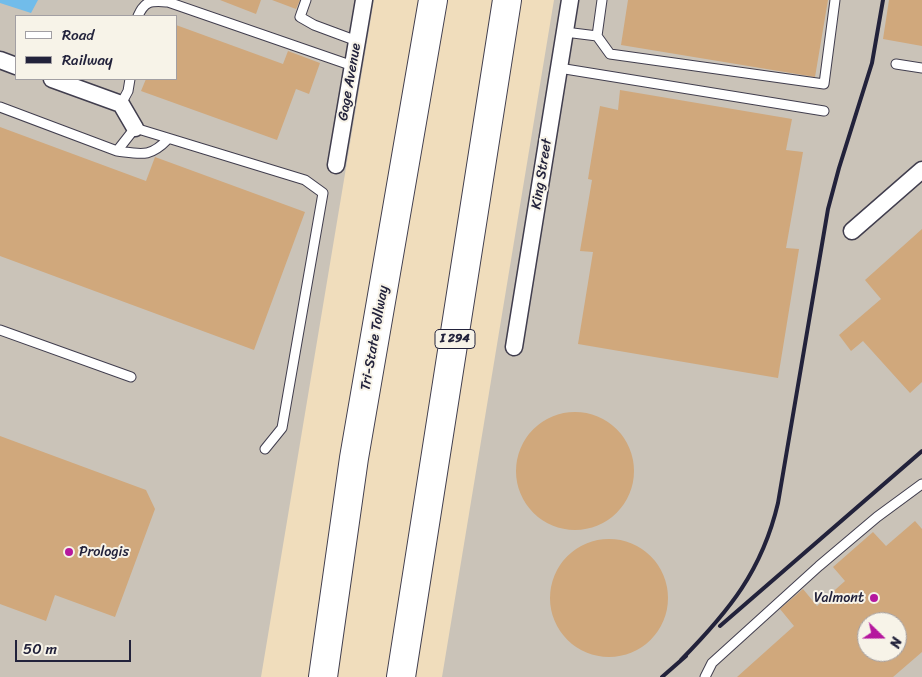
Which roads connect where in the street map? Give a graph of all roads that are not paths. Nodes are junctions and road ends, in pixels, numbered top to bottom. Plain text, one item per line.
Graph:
1 (306, 0) edge
2 (364, 0) edge
3 (433, 0) edge
4 (507, 0) edge
5 (570, 0) edge
6 (602, 0) edge
7 (835, 0) edge
8 (138, 15) edge
9 (565, 32) junction
10 (597, 36) junction
11 (357, 41) junction
12 (0, 60) edge
13 (896, 64) dead end
14 (15, 66) edge
15 (353, 66) junction
16 (559, 68) junction
17 (922, 68) edge
18 (55, 80) edge
19 (130, 80) edge
20 (121, 104) junction
21 (0, 107) edge
22 (824, 111) dead end
23 (135, 128) junction
24 (168, 139) junction
25 (117, 151) junction
26 (336, 165) dead end
27 (922, 170) edge
28 (852, 231) dead end
29 (0, 330) edge
30 (514, 347) dead end
31 (131, 377) dead end
32 (265, 448) dead end
33 (922, 484) edge
34 (323, 677) edge
35 (401, 677) edge
36 (705, 677) edge

1 - 11 lane
2 - 11 street, Gage Avenue
3 - 34 highway, Tri-State Tollway
4 - 35 highway, I 294
5 - 9 street, King Street
6 - 10 lane
7 - 10 lane
8 - 15 lane
9 - 10 lane
9 - 16 street, King Street
11 - 15 street, Gage Avenue
12 - 14 street
13 - 17 lane
15 - 26 street, Gage Avenue
16 - 22 lane
16 - 30 street, King Street
18 - 20 street
19 - 20 lane
20 - 23 street
21 - 25 lane
23 - 24 lane
23 - 25 lane
24 - 25 lane
24 - 32 lane
27 - 28 street
29 - 31 lane
33 - 36 lane

